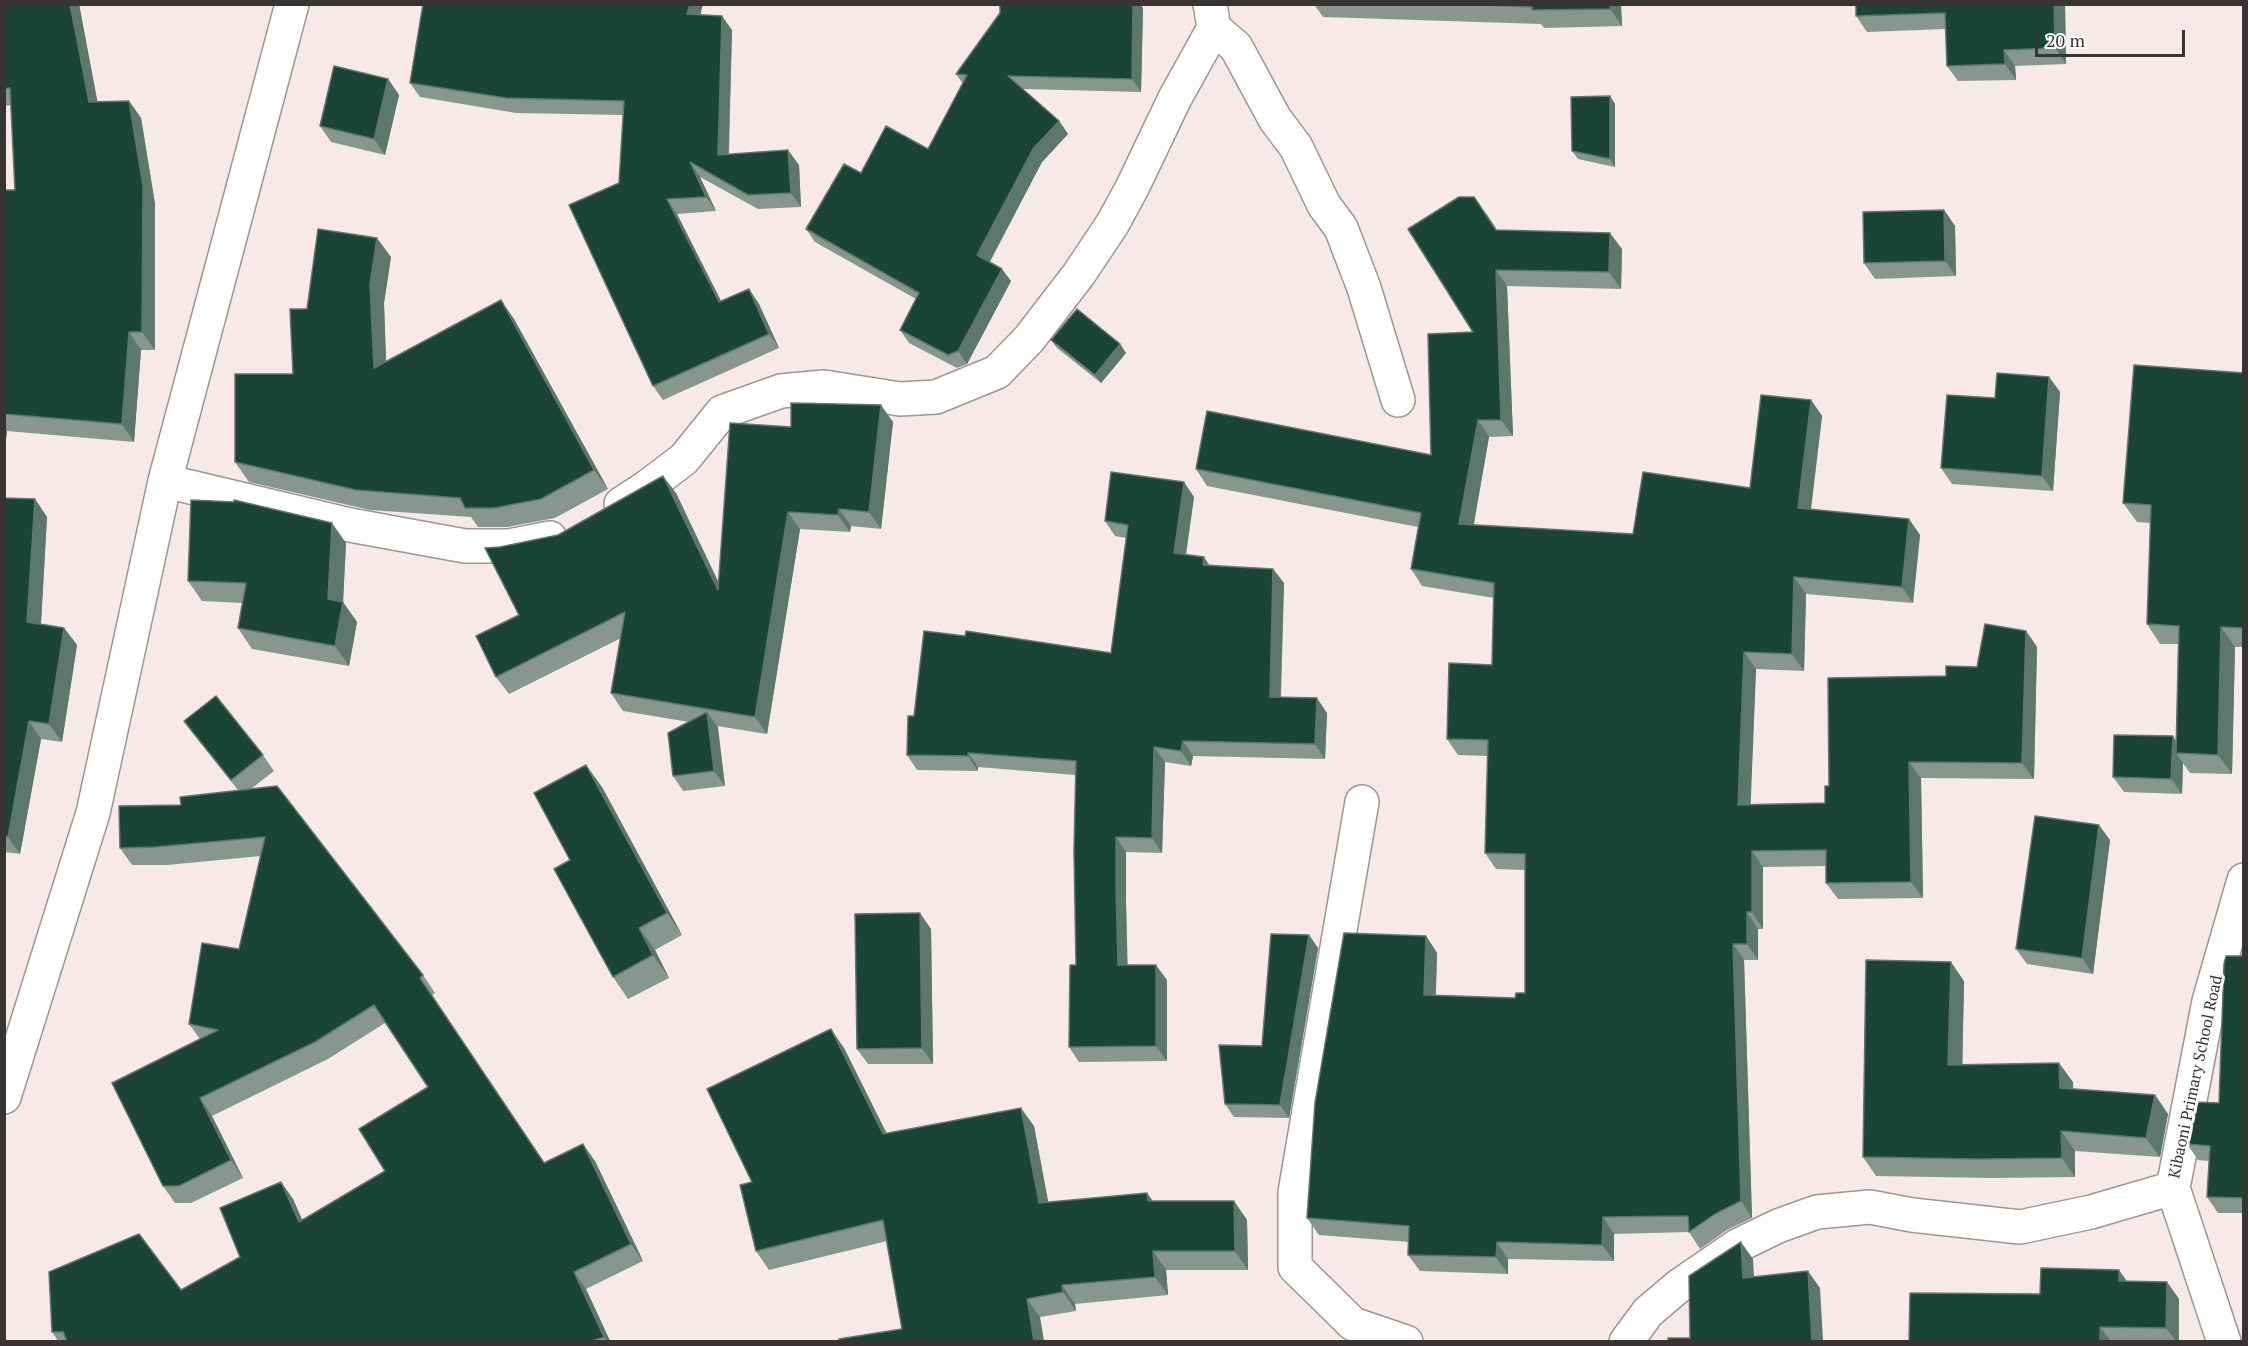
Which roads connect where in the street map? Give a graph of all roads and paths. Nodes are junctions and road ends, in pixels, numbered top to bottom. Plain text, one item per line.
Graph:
1 (292, 4) edge
2 (1212, 16) edge
3 (1398, 400) dead end
4 (165, 481) junction
5 (1362, 802) dead end
6 (2244, 880) edge
7 (4, 1097) edge
8 (2173, 1188) junction
9 (1406, 1341) edge
10 (1626, 1341) edge
11 (2224, 1341) edge

1 - 4 street
2 - 3 street
2 - 4 street
4 - 7 street
5 - 9 street
6 - 8 street, Kibaoni Primary School Road
8 - 10 street
8 - 11 street, Kibaoni Primary School Road

